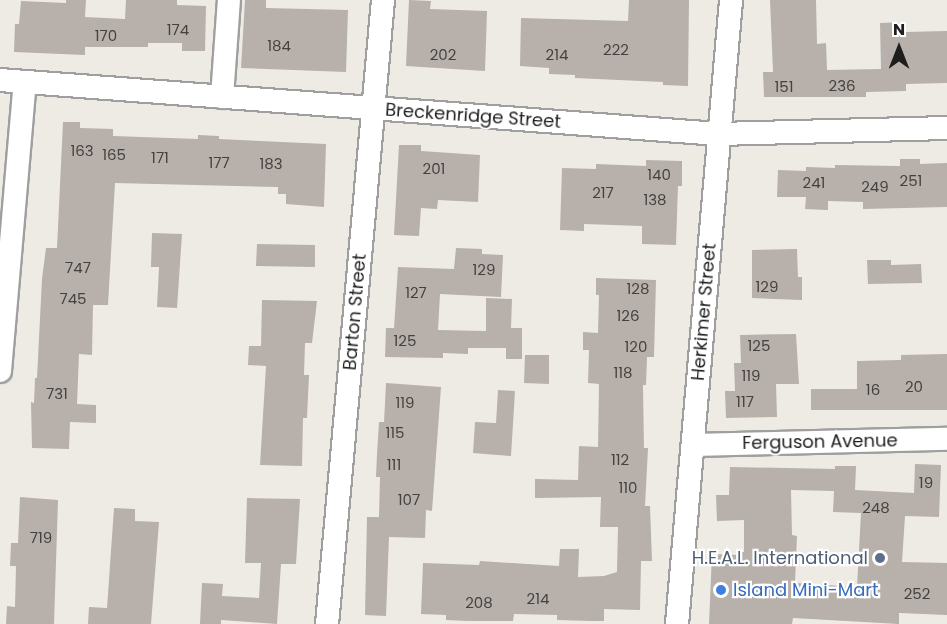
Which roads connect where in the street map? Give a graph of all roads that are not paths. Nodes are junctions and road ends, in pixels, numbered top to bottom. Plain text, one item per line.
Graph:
1 (229, 0) edge
2 (383, 0) edge
3 (731, 0) edge
4 (0, 80) edge
5 (25, 82) junction
6 (222, 97) junction
7 (374, 108) junction
8 (947, 128) edge
9 (718, 135) junction
10 (0, 371) edge
11 (947, 440) edge
12 (694, 445) junction
13 (327, 624) edge
14 (677, 624) edge

1 - 6 street
2 - 7 street, Barton Street
3 - 9 street, Herkimer Street
4 - 5 street, Breckenridge Street
5 - 6 street, Breckenridge Street
5 - 10 street
6 - 7 street, Breckenridge Street
7 - 9 street, Breckenridge Street
7 - 13 street, Barton Street
8 - 9 street, Breckenridge Street
9 - 12 street, Herkimer Street
11 - 12 street, Ferguson Avenue
12 - 14 street, Herkimer Street

